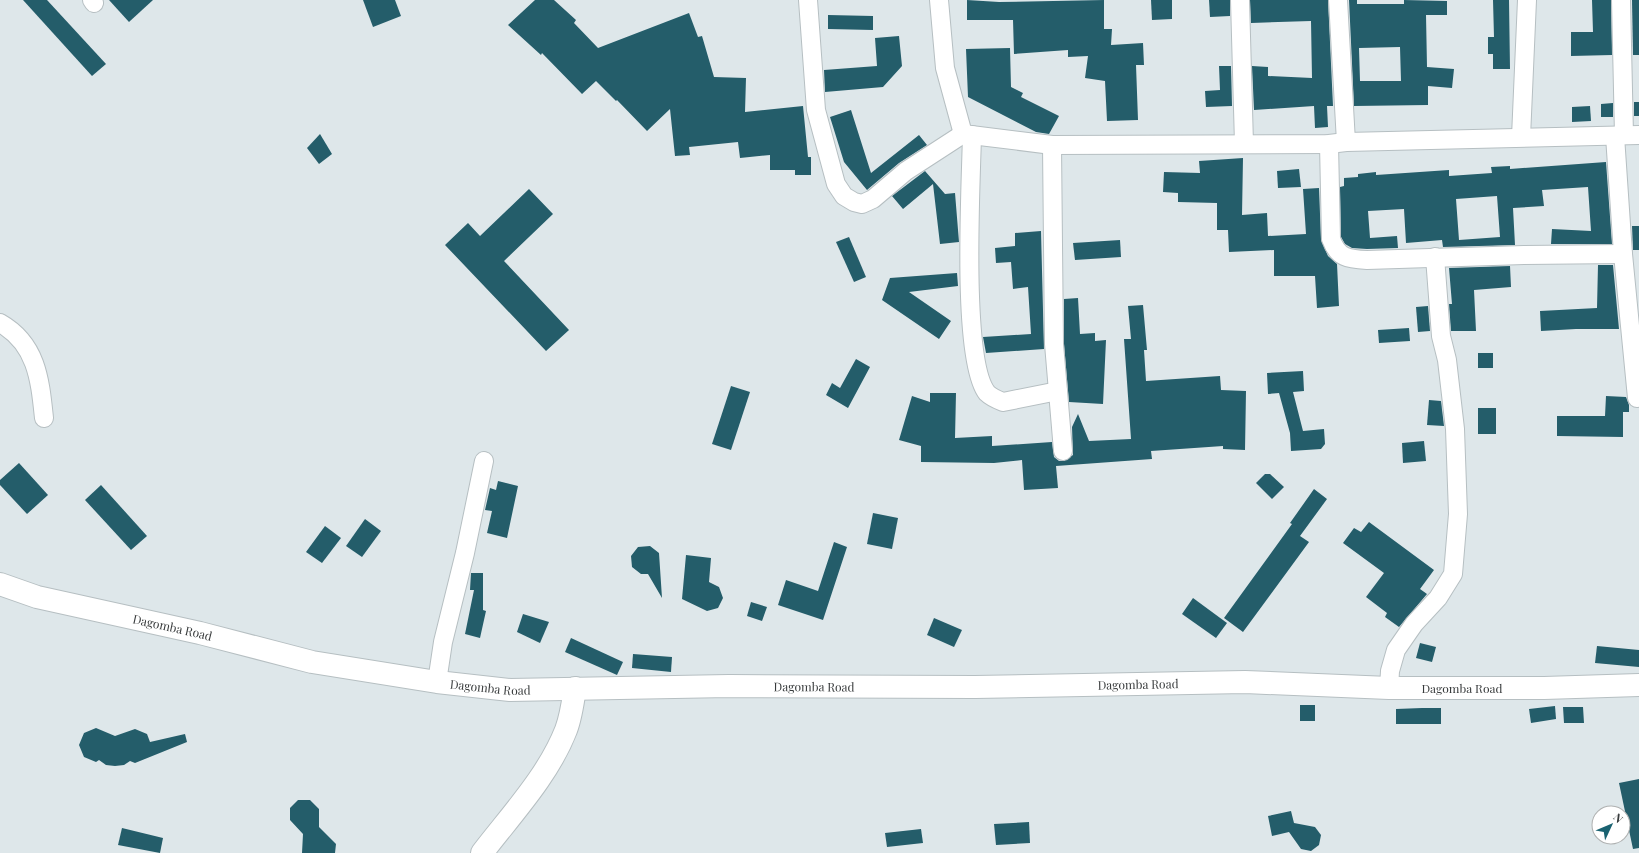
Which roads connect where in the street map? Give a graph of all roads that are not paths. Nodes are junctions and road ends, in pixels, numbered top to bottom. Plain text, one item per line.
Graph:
1 (808, 0) edge
2 (939, 0) edge
3 (1240, 0) edge
4 (1338, 0) edge
5 (1527, 0) edge
6 (1621, 0) edge
7 (968, 135) junction
8 (1626, 135) edge
9 (1521, 137) junction
10 (1337, 143) junction
11 (1052, 144) junction
12 (1244, 144) junction
13 (1623, 254) junction
14 (1435, 258) junction
15 (0, 323) edge
16 (1058, 391) junction
17 (1637, 398) dead end
18 (44, 418) dead end
19 (1063, 451) dead end
20 (484, 461) dead end
21 (0, 584) edge
22 (437, 682) junction
23 (1639, 685) edge
24 (575, 688) junction
25 (1389, 688) junction
26 (482, 853) edge

1 - 7 street
2 - 7 street
3 - 12 street
4 - 10 street
5 - 9 street
6 - 8 street
7 - 11 street
7 - 16 street
8 - 9 street
8 - 13 street
9 - 10 street
10 - 12 street
10 - 14 street
11 - 12 street
11 - 16 street
13 - 14 street
13 - 17 street
14 - 25 street
15 - 18 street
16 - 19 street
20 - 22 street
21 - 22 street, Dagomba Road
22 - 24 street, Dagomba Road
23 - 25 street, Dagomba Road
24 - 25 street, Dagomba Road
24 - 26 street

